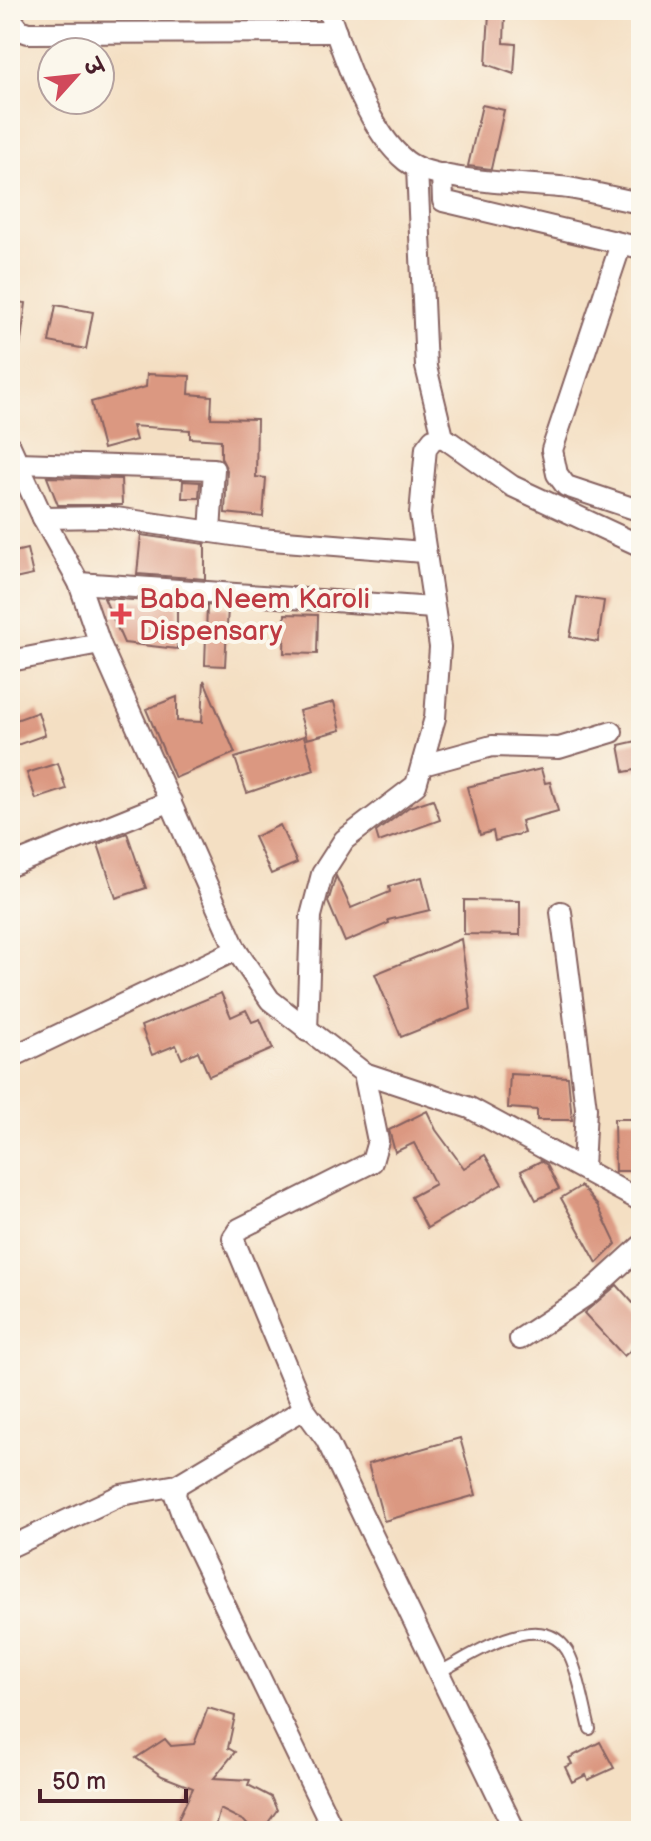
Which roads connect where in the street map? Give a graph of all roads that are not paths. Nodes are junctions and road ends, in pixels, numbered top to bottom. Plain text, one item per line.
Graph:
1 (328, 10) edge
2 (10, 18) edge
3 (336, 32) junction
4 (417, 168) junction
5 (442, 174) junction
6 (641, 203) edge
7 (631, 246) edge
8 (443, 437) junction
9 (14, 454) edge
10 (641, 511) edge
11 (43, 518) junction
12 (210, 532) junction
13 (641, 546) edge
14 (423, 552) junction
15 (79, 583) junction
16 (433, 608) junction
17 (100, 644) junction
18 (10, 661) edge
19 (612, 732) dead end
20 (423, 765) junction
21 (171, 801) junction
22 (10, 866) edge
23 (561, 912) dead end
24 (236, 950) junction
25 (307, 1031) junction
26 (10, 1058) edge
27 (364, 1073) junction
28 (583, 1168) junction
29 (641, 1201) edge
30 (641, 1246) edge
31 (520, 1339) dead end
32 (304, 1409) junction
33 (177, 1485) junction
34 (10, 1547) edge
35 (439, 1672) junction
36 (590, 1729) dead end
37 (334, 1831) edge
38 (515, 1831) edge

1 - 3 street
2 - 3 street
3 - 4 street
4 - 5 street
4 - 8 street
5 - 6 street
5 - 7 street
7 - 10 street
8 - 13 street
8 - 14 street
9 - 11 street
9 - 12 street
11 - 12 street
11 - 15 street
12 - 14 street
14 - 16 street
15 - 16 street
15 - 17 street
16 - 20 street
17 - 18 street
17 - 21 street
19 - 20 street
20 - 25 street
21 - 22 street
21 - 24 street
23 - 28 street
24 - 25 street
24 - 26 street
25 - 27 street
27 - 28 street
27 - 32 street
28 - 29 street
30 - 31 street
32 - 33 street
32 - 35 street
33 - 34 street
33 - 37 street
35 - 36 lane
35 - 38 street

